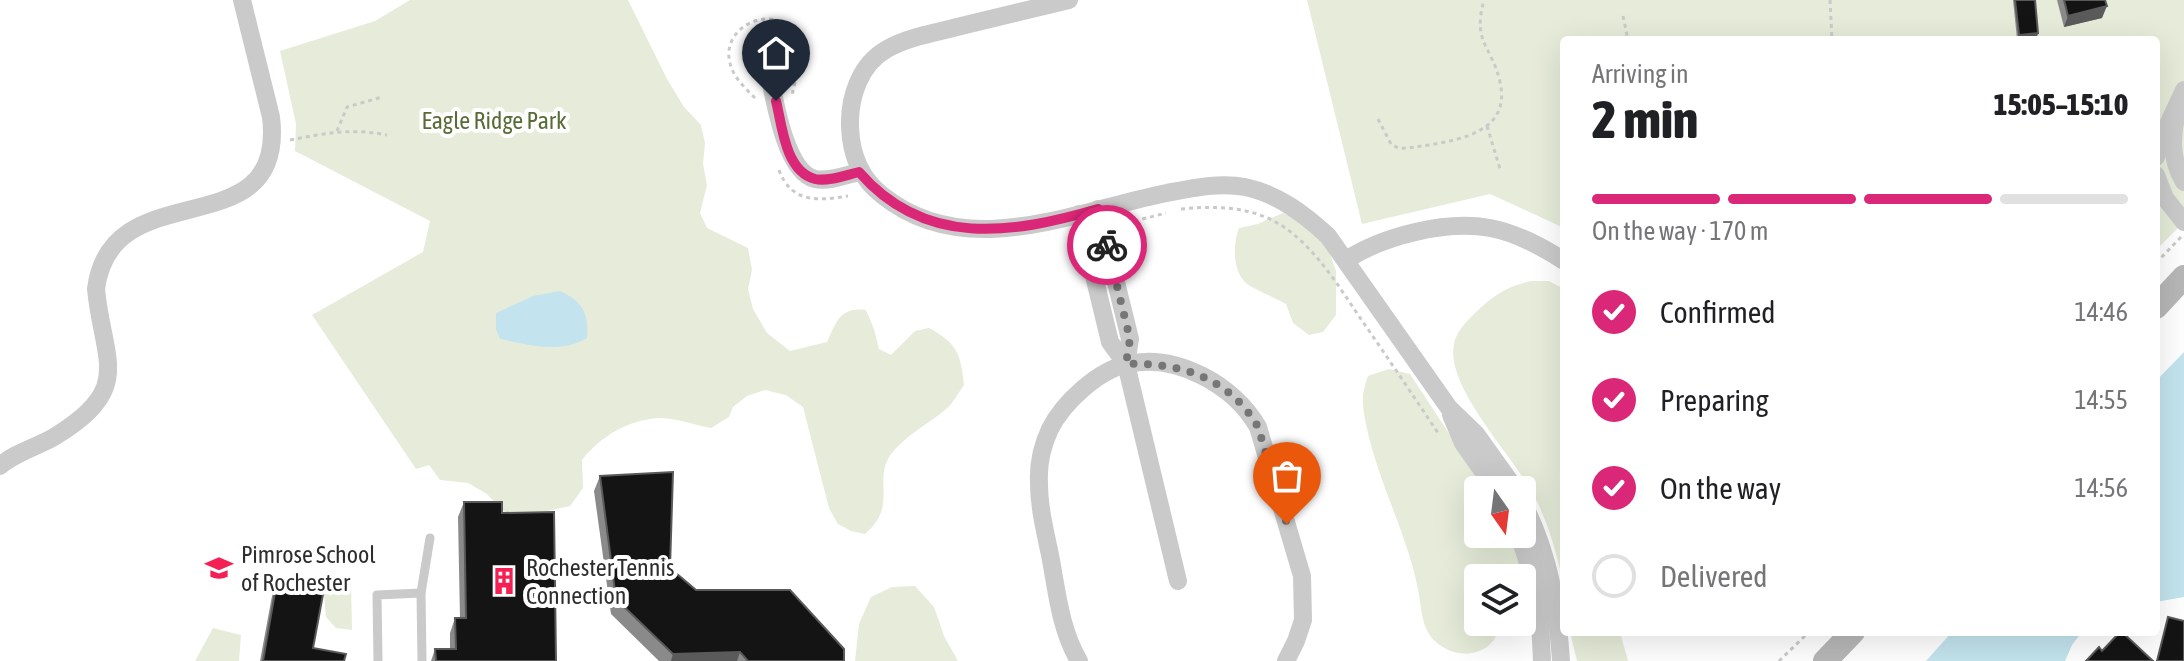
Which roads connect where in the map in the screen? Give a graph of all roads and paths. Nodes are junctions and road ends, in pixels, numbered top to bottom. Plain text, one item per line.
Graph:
1 (242, 0) edge
2 (1069, 0) edge
3 (1484, 0) edge
4 (1830, 0) edge
5 (1623, 16) dead end
6 (1627, 36) edge
7 (1832, 36) edge
8 (765, 53) dead end
9 (382, 97) dead end
10 (2181, 98) edge
11 (1378, 119) dead end
12 (1487, 126) junction
13 (337, 131) junction
14 (387, 135) dead end
15 (290, 140) dead end
16 (2160, 142) edge
17 (1500, 169) dead end
18 (859, 172) junction
19 (2184, 182) edge
20 (2160, 185) edge
21 (1098, 209) junction
22 (1079, 214) junction
23 (1103, 229) junction
24 (2182, 230) edge
25 (1560, 258) edge
26 (2160, 258) edge
27 (1346, 260) junction
28 (2184, 277) edge
29 (2160, 303) edge
30 (1126, 364) junction
31 (1449, 408) junction
32 (1444, 442) dead end
33 (1, 463) edge
34 (1486, 476) edge
35 (1506, 476) edge
36 (1536, 528) edge
37 (430, 538) dead end
38 (1523, 548) edge
39 (1178, 581) dead end
40 (421, 593) junction
41 (1805, 636) edge
42 (1849, 636) edge
43 (378, 661) edge
44 (422, 661) edge
45 (1079, 661) edge
46 (1286, 661) edge
47 (1542, 661) edge
48 (1561, 661) edge
49 (1779, 661) edge
50 (1825, 661) edge

1 - 33 street
2 - 18 street
3 - 12 path
4 - 7 path
5 - 6 path
8 - 18 street
9 - 13 path
10 - 16 street
10 - 19 street
11 - 12 path
12 - 17 path
13 - 14 path
13 - 15 path
18 - 22 street
20 - 24 street
21 - 22 street
21 - 23 street
21 - 27 street
22 - 30 street
23 - 30 street
23 - 32 path
24 - 26 path
25 - 27 street
27 - 31 street
28 - 29 main road
30 - 39 street
30 - 45 street
30 - 46 street
31 - 34 street
31 - 35 street
36 - 48 street
37 - 40 lane
38 - 47 street
40 - 43 lane
40 - 44 lane
41 - 49 path
42 - 50 main road

